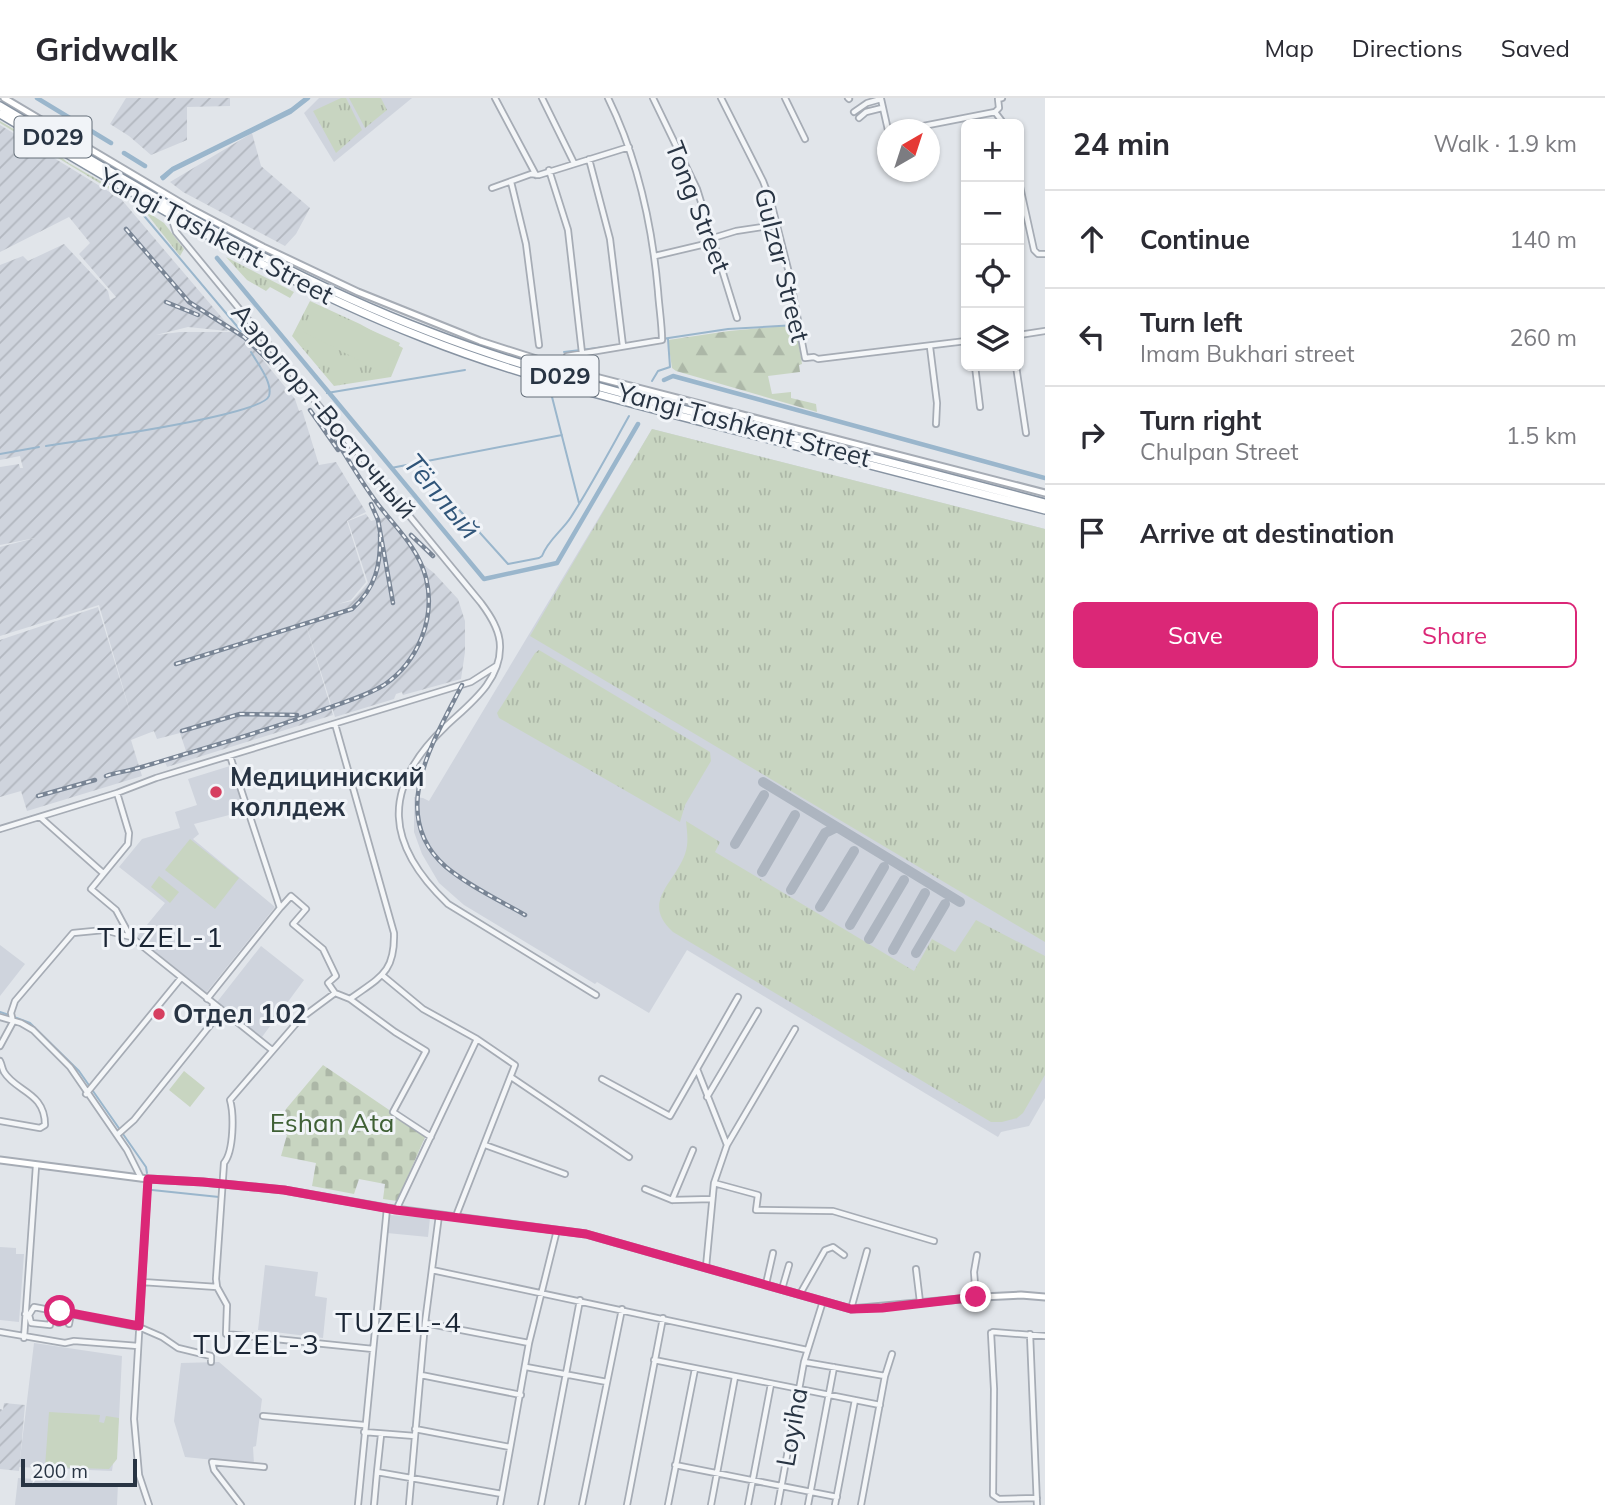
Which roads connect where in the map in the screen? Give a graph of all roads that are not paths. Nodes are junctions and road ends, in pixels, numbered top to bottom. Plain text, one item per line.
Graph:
1 (4, 98) edge
2 (495, 98) edge
3 (542, 98) edge
4 (608, 98) edge
5 (653, 98) edge
6 (721, 98) edge
7 (785, 98) edge
8 (1002, 98) edge
9 (881, 99) edge
10 (0, 106) edge
11 (882, 108) junction
12 (854, 112) dead end
13 (995, 112) junction
14 (0, 114) edge
15 (859, 118) dead end
16 (884, 119) edge
17 (1000, 119) edge
18 (940, 123) edge
19 (39, 130) junction
20 (65, 134) junction
21 (805, 139) dead end
22 (629, 147) junction
23 (589, 159) junction
24 (575, 163) junction
25 (549, 170) junction
26 (536, 174) junction
27 (511, 182) junction
28 (492, 188) dead end
29 (1024, 204) edge
30 (174, 218) junction
31 (776, 225) junction
32 (714, 240) junction
33 (1045, 254) edge
34 (655, 256) junction
35 (737, 318) dead end
36 (1045, 331) edge
37 (1024, 334) edge
38 (961, 342) edge
39 (539, 345) dead end
40 (622, 345) junction
41 (930, 347) junction
42 (581, 351) junction
43 (567, 356) dead end
44 (976, 371) edge
45 (1017, 371) edge
46 (980, 407) dead end
47 (936, 424) dead end
48 (1026, 433) dead end
49 (1045, 493) edge
50 (1045, 503) edge
51 (1045, 510) edge
52 (496, 666) junction
53 (335, 724) junction
54 (230, 756) junction
55 (117, 793) junction
56 (39, 817) junction
57 (0, 829) edge
58 (103, 873) junction
59 (280, 908) junction
60 (131, 937) junction
61 (382, 975) junction
62 (181, 978) junction
63 (335, 993) junction
64 (596, 995) dead end
65 (738, 997) dead end
66 (207, 999) junction
67 (350, 999) junction
68 (213, 1004) junction
69 (758, 1011) dead end
70 (0, 1017) edge
71 (11, 1018) junction
72 (795, 1029) dead end
73 (477, 1039) junction
74 (0, 1046) edge
75 (272, 1050) junction
76 (0, 1061) edge
77 (697, 1069) junction
78 (511, 1077) junction
79 (602, 1079) dead end
80 (87, 1093) junction
81 (708, 1097) junction
82 (0, 1121) edge
83 (120, 1133) junction
84 (431, 1137) junction
85 (485, 1145) junction
86 (727, 1145) junction
87 (693, 1150) dead end
88 (629, 1157) dead end
89 (0, 1160) edge
90 (36, 1166) junction
91 (565, 1174) dead end
92 (145, 1179) junction
93 (715, 1183) junction
94 (222, 1184) junction
95 (645, 1189) dead end
96 (712, 1199) junction
97 (672, 1200) junction
98 (387, 1208) junction
99 (396, 1210) junction
100 (439, 1215) junction
101 (456, 1216) junction
102 (558, 1229) junction
103 (934, 1241) dead end
104 (867, 1251) dead end
105 (773, 1254) dead end
106 (844, 1255) dead end
107 (977, 1255) dead end
108 (789, 1265) dead end
109 (706, 1267) junction
110 (916, 1269) dead end
111 (432, 1270) junction
112 (142, 1282) junction
113 (765, 1284) junction
114 (217, 1287) junction
115 (782, 1289) junction
116 (540, 1292) junction
117 (800, 1294) junction
118 (976, 1297) junction
119 (1045, 1297) edge
120 (580, 1300) junction
121 (823, 1301) junction
122 (920, 1302) junction
123 (53, 1309) junction
124 (622, 1309) junction
125 (851, 1309) junction
126 (60, 1311) junction
127 (71, 1313) junction
128 (27, 1315) junction
129 (663, 1318) junction
130 (59, 1323) dead end
131 (425, 1323) junction
132 (69, 1324) dead end
133 (139, 1326) junction
134 (0, 1332) edge
135 (1030, 1334) junction
136 (1045, 1336) edge
137 (24, 1338) junction
138 (529, 1343) junction
139 (138, 1346) junction
140 (373, 1349) junction
141 (807, 1350) junction
142 (892, 1354) dead end
143 (654, 1360) junction
144 (211, 1362) dead end
145 (804, 1362) junction
146 (526, 1367) junction
147 (834, 1367) junction
148 (695, 1369) junction
149 (566, 1374) junction
150 (421, 1375) junction
151 (886, 1376) junction
152 (735, 1377) junction
153 (607, 1382) junction
154 (771, 1384) junction
155 (800, 1390) junction
156 (521, 1395) junction
157 (829, 1395) junction
158 (855, 1400) junction
159 (880, 1405) junction
160 (263, 1416) dead end
161 (364, 1425) junction
162 (415, 1429) junction
163 (364, 1432) junction
164 (381, 1435) junction
165 (415, 1436) junction
166 (510, 1447) junction
167 (675, 1465) junction
168 (264, 1467) dead end
169 (377, 1472) junction
170 (717, 1473) junction
171 (411, 1477) junction
172 (752, 1480) junction
173 (782, 1486) junction
174 (811, 1492) junction
175 (502, 1494) junction
176 (837, 1497) junction
177 (1037, 1498) junction
178 (149, 1505) edge
179 (241, 1505) edge
180 (358, 1505) edge
181 (374, 1505) edge
182 (409, 1505) edge
183 (500, 1505) edge
184 (541, 1505) edge
185 (582, 1505) edge
186 (627, 1505) edge
187 (668, 1505) edge
188 (711, 1505) edge
189 (748, 1505) edge
190 (778, 1505) edge
191 (808, 1505) edge
192 (835, 1505) edge
193 (861, 1505) edge
194 (1038, 1505) edge

1 - 20 main road
2 - 26 street
3 - 24 street
4 - 22 street
5 - 32 street, Tong Street
6 - 31 street, Gulzar Street
7 - 21 street
8 - 13 street
9 - 11 street
9 - 12 street
10 - 19 highway, Yangi Tashkent Street / D029
11 - 15 street
11 - 16 street
13 - 17 street
13 - 18 street
14 - 30 highway, Yangi Tashkent Street / D029
19 - 20 highway
19 - 50 highway, Yangi Tashkent Street / D029
20 - 49 main road
22 - 23 street
22 - 34 street
23 - 24 street
23 - 40 street
24 - 25 street
25 - 26 street
25 - 42 street
26 - 27 street
27 - 28 street
27 - 39 street
29 - 33 street
30 - 51 highway, Yangi Tashkent Street / D029
30 - 52 street, Аэропорт-Восточный
31 - 32 street
31 - 41 street, Gulzar Street
32 - 34 street
32 - 35 street, Tong Street
34 - 40 street
36 - 37 street
38 - 41 street
40 - 42 street
41 - 47 street
42 - 43 street
44 - 46 street
45 - 48 street
52 - 53 street
52 - 64 street
53 - 54 street
53 - 61 street
54 - 55 street
54 - 59 street
55 - 56 street
55 - 58 street
56 - 57 street
56 - 58 street
58 - 60 street
59 - 63 street
59 - 66 street
60 - 62 street
60 - 71 street
61 - 67 street
61 - 73 street
62 - 66 street
62 - 80 street
63 - 67 street
63 - 75 street
65 - 77 street
66 - 68 street
67 - 84 street
68 - 75 street
68 - 83 street
69 - 81 street
70 - 71 street
71 - 74 street
71 - 80 street
72 - 86 street
73 - 78 street
73 - 84 street
75 - 94 street
76 - 82 street
77 - 79 street
77 - 81 street
78 - 85 street
78 - 88 street
80 - 83 street
81 - 86 street
83 - 92 street
84 - 99 street
85 - 91 street
85 - 101 street
86 - 93 street
87 - 97 street
89 - 90 main road
90 - 92 main road
90 - 128 street
92 - 94 main road
92 - 112 street
93 - 96 street
93 - 103 street
94 - 98 main road
94 - 114 street
95 - 97 street
96 - 97 street
96 - 109 street
98 - 99 main road
98 - 140 street
99 - 100 main road
100 - 101 main road
100 - 111 street
101 - 102 main road
102 - 109 main road
102 - 116 street
104 - 125 street
105 - 113 street
106 - 117 street
107 - 118 street
108 - 115 street
109 - 113 main road
110 - 122 street
111 - 116 street
111 - 131 street
112 - 114 street
112 - 133 street
113 - 115 main road
114 - 140 street
115 - 117 main road
116 - 120 street
116 - 138 street
117 - 121 main road
118 - 119 main road
118 - 122 main road
120 - 124 street
120 - 149 street
121 - 125 main road
121 - 141 street, Loyiha
122 - 125 main road
123 - 126 street
123 - 128 street
123 - 128 street
124 - 129 street
124 - 153 street
126 - 127 street
126 - 130 street
127 - 132 street
127 - 133 street
128 - 137 street
129 - 141 street
129 - 143 street
131 - 138 street
131 - 150 street
133 - 139 street
133 - 144 street
134 - 137 street
135 - 136 street
135 - 177 street
135 - 177 street
137 - 139 street
138 - 146 street
139 - 178 street
140 - 161 street
141 - 145 street, Loyiha
142 - 151 street
143 - 148 street
143 - 186 street
145 - 147 street
145 - 155 street, Loyiha
146 - 149 street
146 - 156 street
147 - 151 street
147 - 157 street
148 - 152 street
148 - 167 street
149 - 153 street
149 - 184 street
150 - 156 street
150 - 162 street
151 - 159 street
152 - 154 street
152 - 170 street
153 - 185 street
154 - 155 street
154 - 172 street
155 - 157 street
155 - 173 street, Loyiha
156 - 166 street
157 - 158 street
157 - 174 street
158 - 159 street
158 - 176 street
159 - 193 street
160 - 161 street
161 - 163 street
162 - 165 street
162 - 166 street
163 - 164 street
163 - 180 street
164 - 165 street
164 - 169 street
165 - 171 street
166 - 175 street
167 - 170 street
167 - 187 street
168 - 179 street
169 - 171 street
169 - 181 street
170 - 172 street
170 - 188 street
171 - 175 street
171 - 182 street
172 - 173 street
172 - 189 street
173 - 174 street
173 - 190 street, Loyiha
174 - 176 street
174 - 191 street
175 - 183 street
176 - 192 street
177 - 194 street

